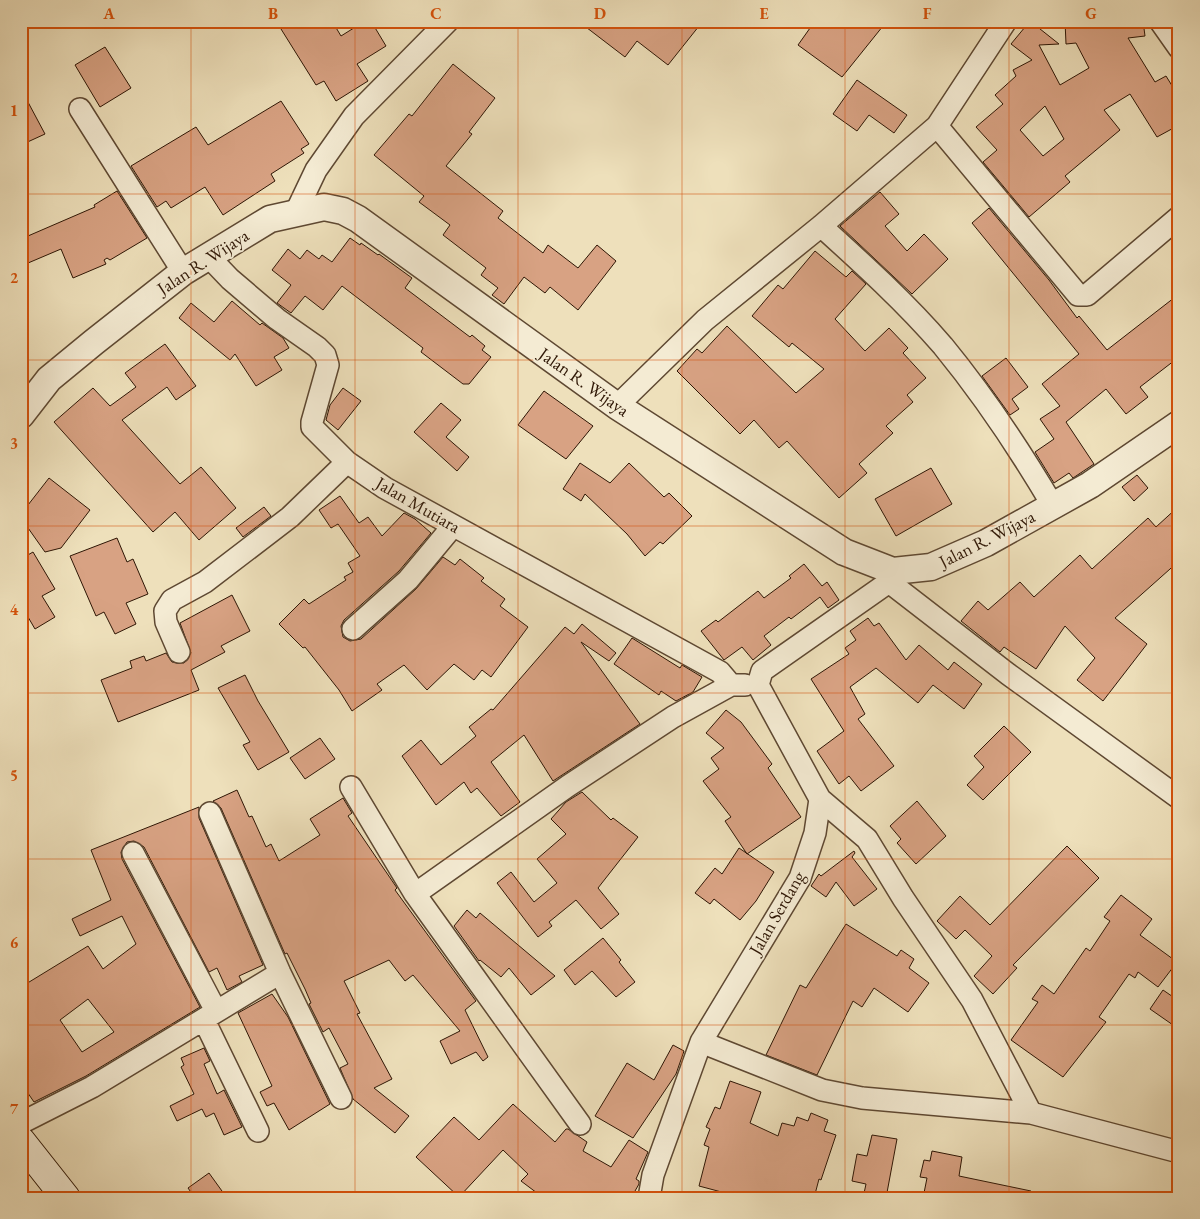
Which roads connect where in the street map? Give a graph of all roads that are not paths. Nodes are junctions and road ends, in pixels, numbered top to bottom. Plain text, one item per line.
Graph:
1 (448, 21) edge
2 (1160, 21) edge
3 (1004, 22) edge
4 (1179, 48) edge
5 (80, 110) dead end
6 (937, 126) junction
7 (296, 212) junction
8 (1179, 217) edge
9 (821, 226) junction
10 (208, 256) junction
11 (183, 272) junction
12 (616, 406) junction
13 (21, 415) edge
14 (1179, 424) edge
15 (347, 462) junction
16 (1053, 506) junction
17 (453, 526) junction
18 (891, 577) junction
19 (353, 630) dead end
20 (180, 652) dead end
21 (731, 685) junction
22 (758, 686) junction
23 (351, 787) dead end
24 (1179, 798) edge
25 (820, 799) junction
26 (210, 813) dead end
27 (133, 853) dead end
28 (415, 894) junction
29 (280, 973) junction
30 (210, 1015) junction
31 (701, 1042) junction
32 (341, 1098) dead end
33 (1031, 1113) junction
34 (21, 1123) edge
35 (580, 1124) dead end
36 (258, 1131) dead end
37 (21, 1140) edge
38 (1179, 1152) edge
39 (66, 1198) edge
40 (649, 1198) edge

1 - 7 street
2 - 4 street
3 - 6 street
5 - 11 street
6 - 8 street
6 - 9 street
7 - 10 street, Jalan R. Wijaya
7 - 12 street, Jalan R. Wijaya
9 - 12 street
9 - 16 street
10 - 11 street, Jalan R. Wijaya
10 - 15 street, Jalan Mutiara
11 - 13 street, Jalan R. Wijaya
12 - 18 street, Jalan R. Wijaya
14 - 16 street, Jalan R. Wijaya
15 - 17 street, Jalan Mutiara
15 - 20 street
16 - 18 street, Jalan R. Wijaya
17 - 19 street
17 - 21 street, Jalan Mutiara
18 - 22 street
18 - 24 street
21 - 22 street
21 - 28 street
22 - 25 street
23 - 28 street
25 - 31 street, Jalan Serdang
25 - 33 street
26 - 29 street
27 - 30 street
28 - 35 street
29 - 30 street
29 - 32 street
30 - 34 street
30 - 36 street
31 - 33 street
31 - 40 street, Jalan Serdang
33 - 38 street
37 - 39 main road

